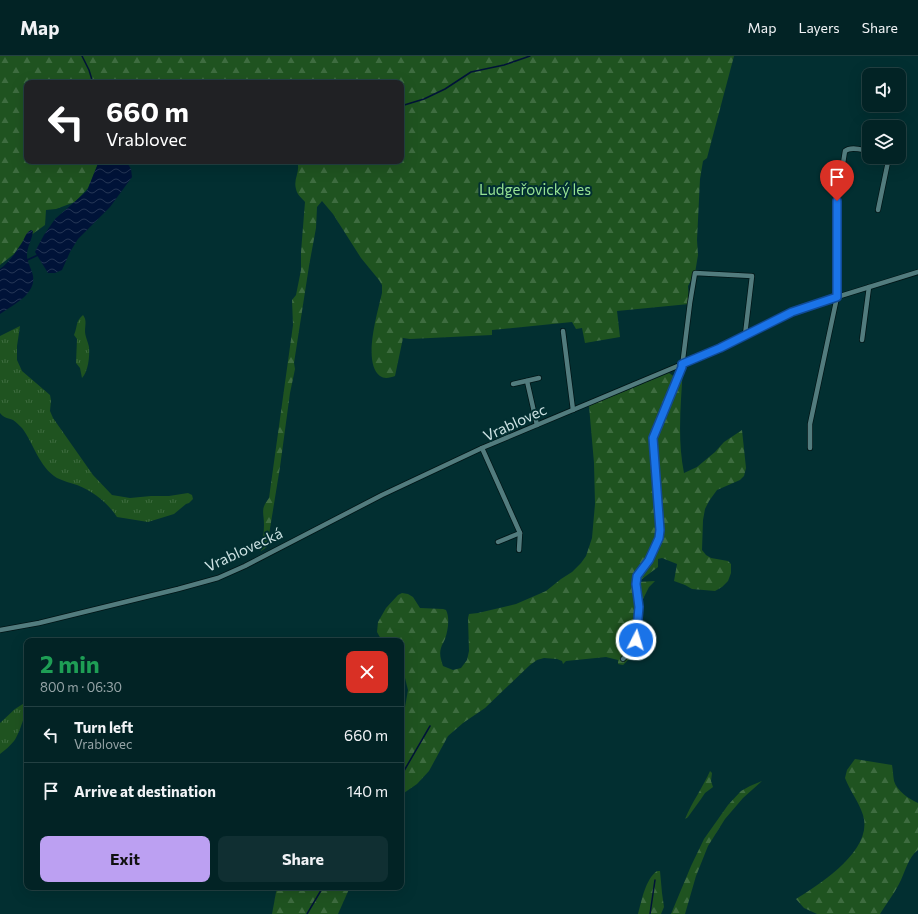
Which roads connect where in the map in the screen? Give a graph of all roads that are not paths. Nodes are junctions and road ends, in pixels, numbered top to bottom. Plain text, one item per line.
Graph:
1 (862, 150) edge
2 (888, 164) edge
3 (878, 210) dead end
4 (918, 272) edge
5 (869, 287) junction
6 (837, 297) junction
7 (563, 331) dead end
8 (745, 335) junction
9 (862, 340) dead end
10 (682, 364) junction
11 (539, 378) dead end
12 (527, 381) junction
13 (513, 384) dead end
14 (573, 410) junction
15 (537, 426) junction
16 (482, 448) junction
17 (810, 448) dead end
18 (520, 533) junction
19 (498, 542) dead end
20 (519, 550) dead end
21 (0, 630) edge
22 (623, 660) dead end

1 - 6 street
2 - 3 street
4 - 5 street, Vrablovec
5 - 6 street, Vrablovec
5 - 9 street
6 - 8 street, Vrablovec
6 - 17 street
7 - 14 street
8 - 10 street, Vrablovec
8 - 10 street
10 - 14 street, Vrablovec
10 - 22 street
11 - 12 street
12 - 13 street
12 - 15 street
14 - 15 street, Vrablovec
15 - 16 street, Vrablovec
16 - 18 street, Vrablovec
16 - 21 street, Vrablovecká
18 - 19 street
18 - 20 street

